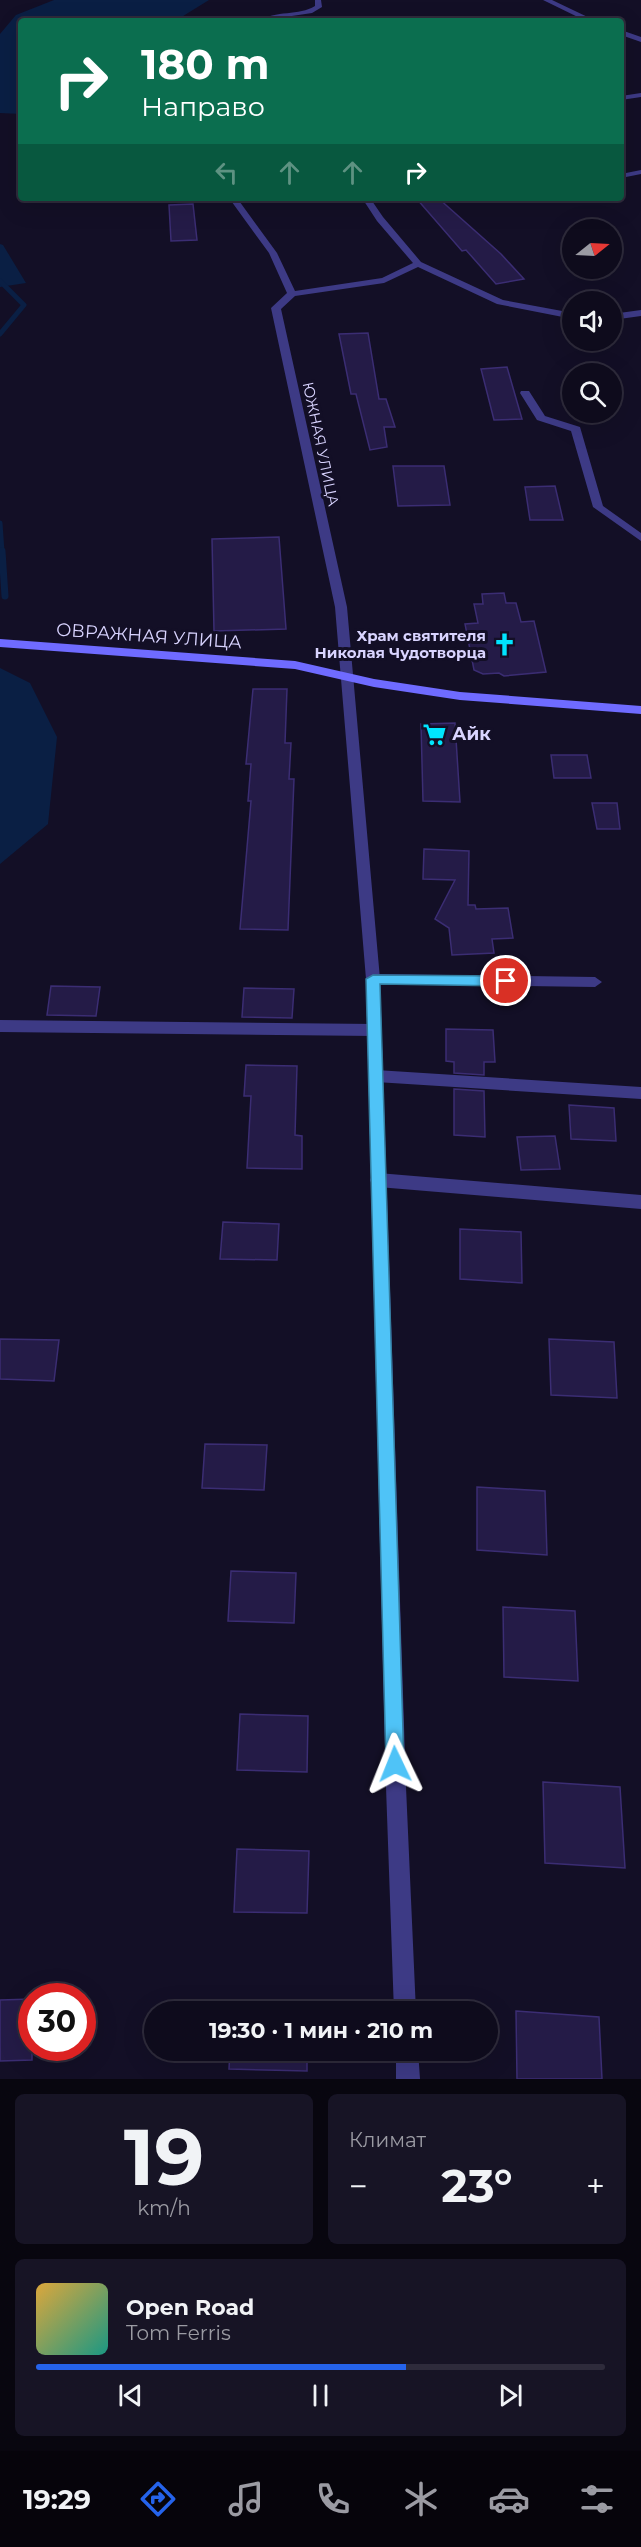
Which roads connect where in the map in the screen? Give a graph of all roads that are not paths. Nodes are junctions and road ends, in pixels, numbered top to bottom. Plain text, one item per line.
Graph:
1 (318, 0) edge
2 (546, 0) edge
3 (271, 18) edge
4 (585, 18) edge
5 (624, 33) edge
6 (641, 40) edge
7 (641, 94) edge
8 (624, 97) edge
9 (641, 172) edge
10 (624, 175) edge
11 (235, 201) edge
12 (368, 201) edge
13 (418, 264) junction
14 (292, 294) junction
15 (641, 313) edge
16 (562, 314) edge
17 (622, 316) edge
18 (525, 393) dead end
19 (641, 538) edge
20 (0, 643) edge
21 (346, 676) junction
22 (641, 710) edge
23 (373, 979) junction
24 (595, 982) dead end
25 (0, 1026) edge
26 (374, 1030) junction
27 (376, 1076) junction
28 (641, 1093) edge
29 (378, 1180) junction
30 (641, 1202) edge
31 (405, 2001) edge
32 (407, 2061) edge
33 (408, 2079) edge

1 - 3 street
2 - 4 street
5 - 6 street
7 - 8 street
9 - 10 street
11 - 14 street
12 - 13 street
13 - 14 street
13 - 16 street
14 - 21 street, ЮЖНАЯ УЛИЦА
15 - 17 street
18 - 19 street
20 - 21 street, ОВРАЖНАЯ УЛИЦА
21 - 22 street, ОВРАЖНАЯ УЛИЦА
21 - 23 street
23 - 24 street
23 - 26 street
25 - 26 street
26 - 27 street
27 - 28 street
27 - 29 street
29 - 30 street
29 - 31 street
32 - 33 street

